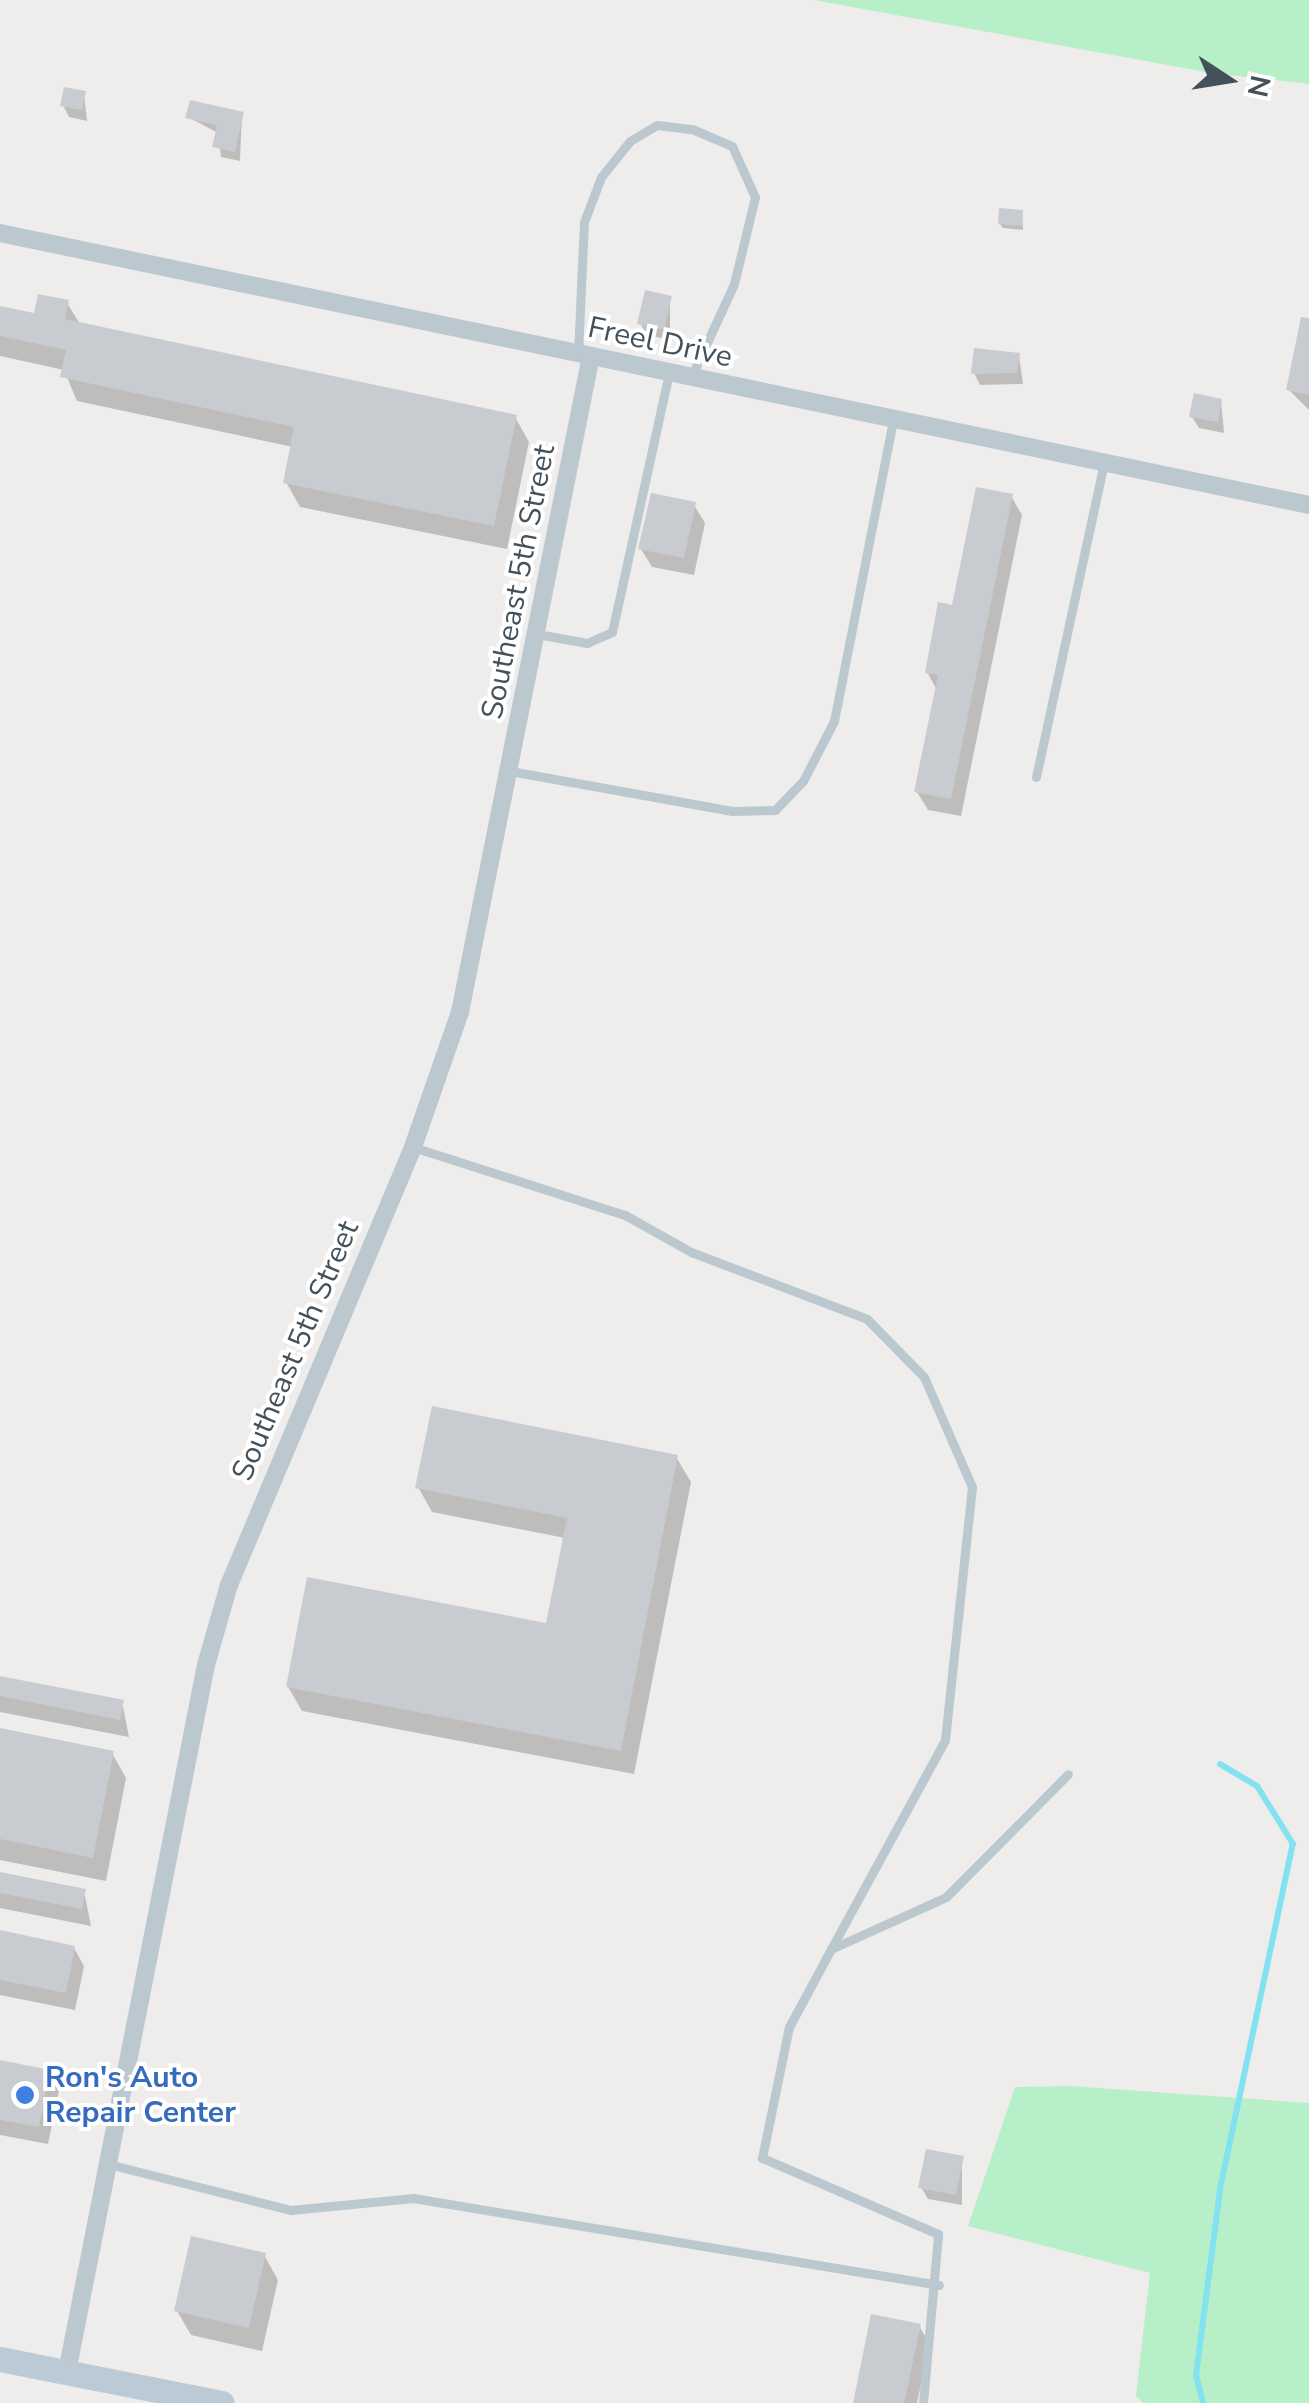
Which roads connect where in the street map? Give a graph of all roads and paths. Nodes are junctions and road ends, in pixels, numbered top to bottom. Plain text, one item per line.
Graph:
1 (0, 234) edge
2 (584, 355) junction
3 (669, 372) junction
4 (691, 377) junction
5 (894, 419) junction
6 (1104, 463) junction
7 (1309, 506) edge
8 (537, 634) junction
9 (510, 771) junction
10 (1036, 778) dead end
11 (413, 1148) junction
12 (1068, 1774) dead end
13 (830, 1949) junction
14 (108, 2164) junction
15 (939, 2285) junction
16 (0, 2359) edge
17 (67, 2372) junction
18 (222, 2403) edge
19 (922, 2403) edge

1 - 2 street, Freel Drive
2 - 3 street, Freel Drive
2 - 4 lane
2 - 8 street, Southeast 5th Street
3 - 4 street, Freel Drive
3 - 8 lane
4 - 5 street, Freel Drive
5 - 6 street, Freel Drive
5 - 9 lane
6 - 7 street, Freel Drive
6 - 10 lane
8 - 9 street, Southeast 5th Street
9 - 11 street, Southeast 5th Street
11 - 13 lane
11 - 14 street, Southeast 5th Street
12 - 13 lane
13 - 15 lane
14 - 15 lane
14 - 17 street, Southeast 5th Street
15 - 19 lane
16 - 17 main road
17 - 18 main road

